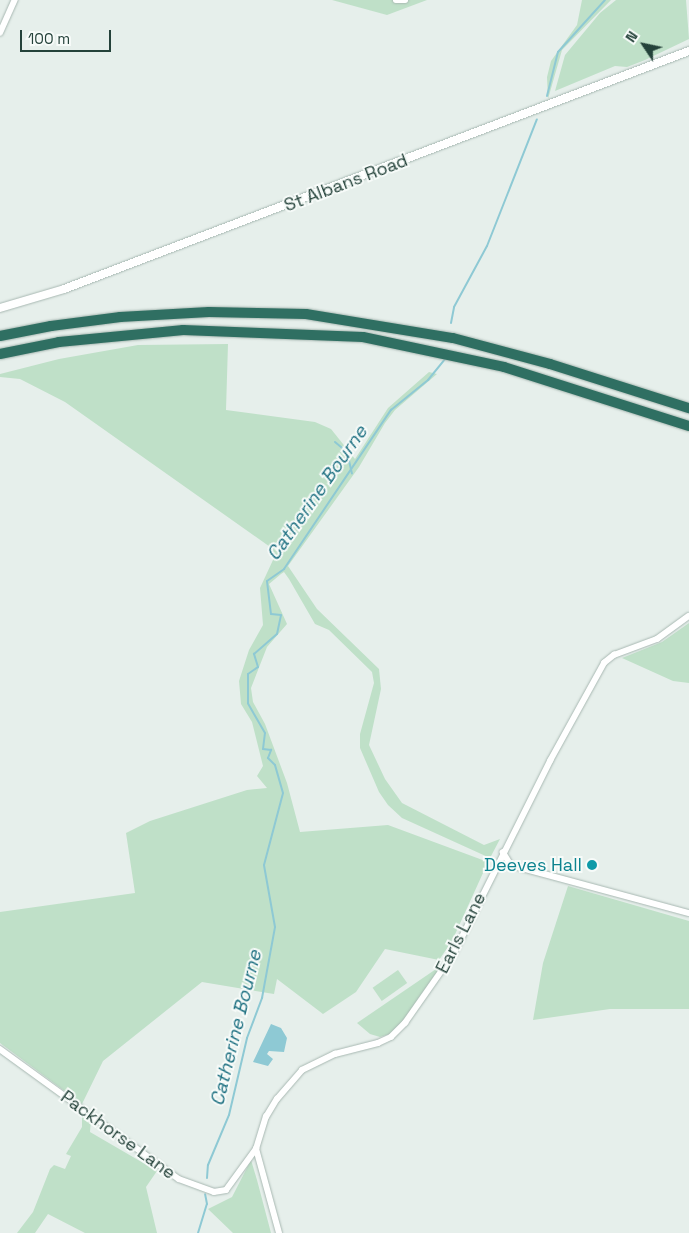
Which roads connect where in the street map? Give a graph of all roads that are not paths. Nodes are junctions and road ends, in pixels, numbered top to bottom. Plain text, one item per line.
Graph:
1 (15, 0) edge
2 (396, 0) edge
3 (404, 0) edge
4 (0, 33) edge
5 (689, 51) edge
6 (0, 308) edge
7 (0, 336) edge
8 (0, 354) edge
9 (689, 408) edge
10 (689, 426) edge
11 (689, 616) edge
12 (503, 852) junction
13 (496, 865) junction
14 (511, 865) junction
15 (689, 913) edge
16 (0, 1049) edge
17 (256, 1149) junction
18 (279, 1233) edge

1 - 4 street
2 - 3 street
5 - 6 main road, St Albans Road
7 - 9 highway
8 - 10 highway
11 - 12 street, Earls Lane
12 - 13 street, Earls Lane
12 - 14 street
13 - 14 street
13 - 17 street, Earls Lane
14 - 15 street
16 - 17 street, Packhorse Lane
17 - 18 street

